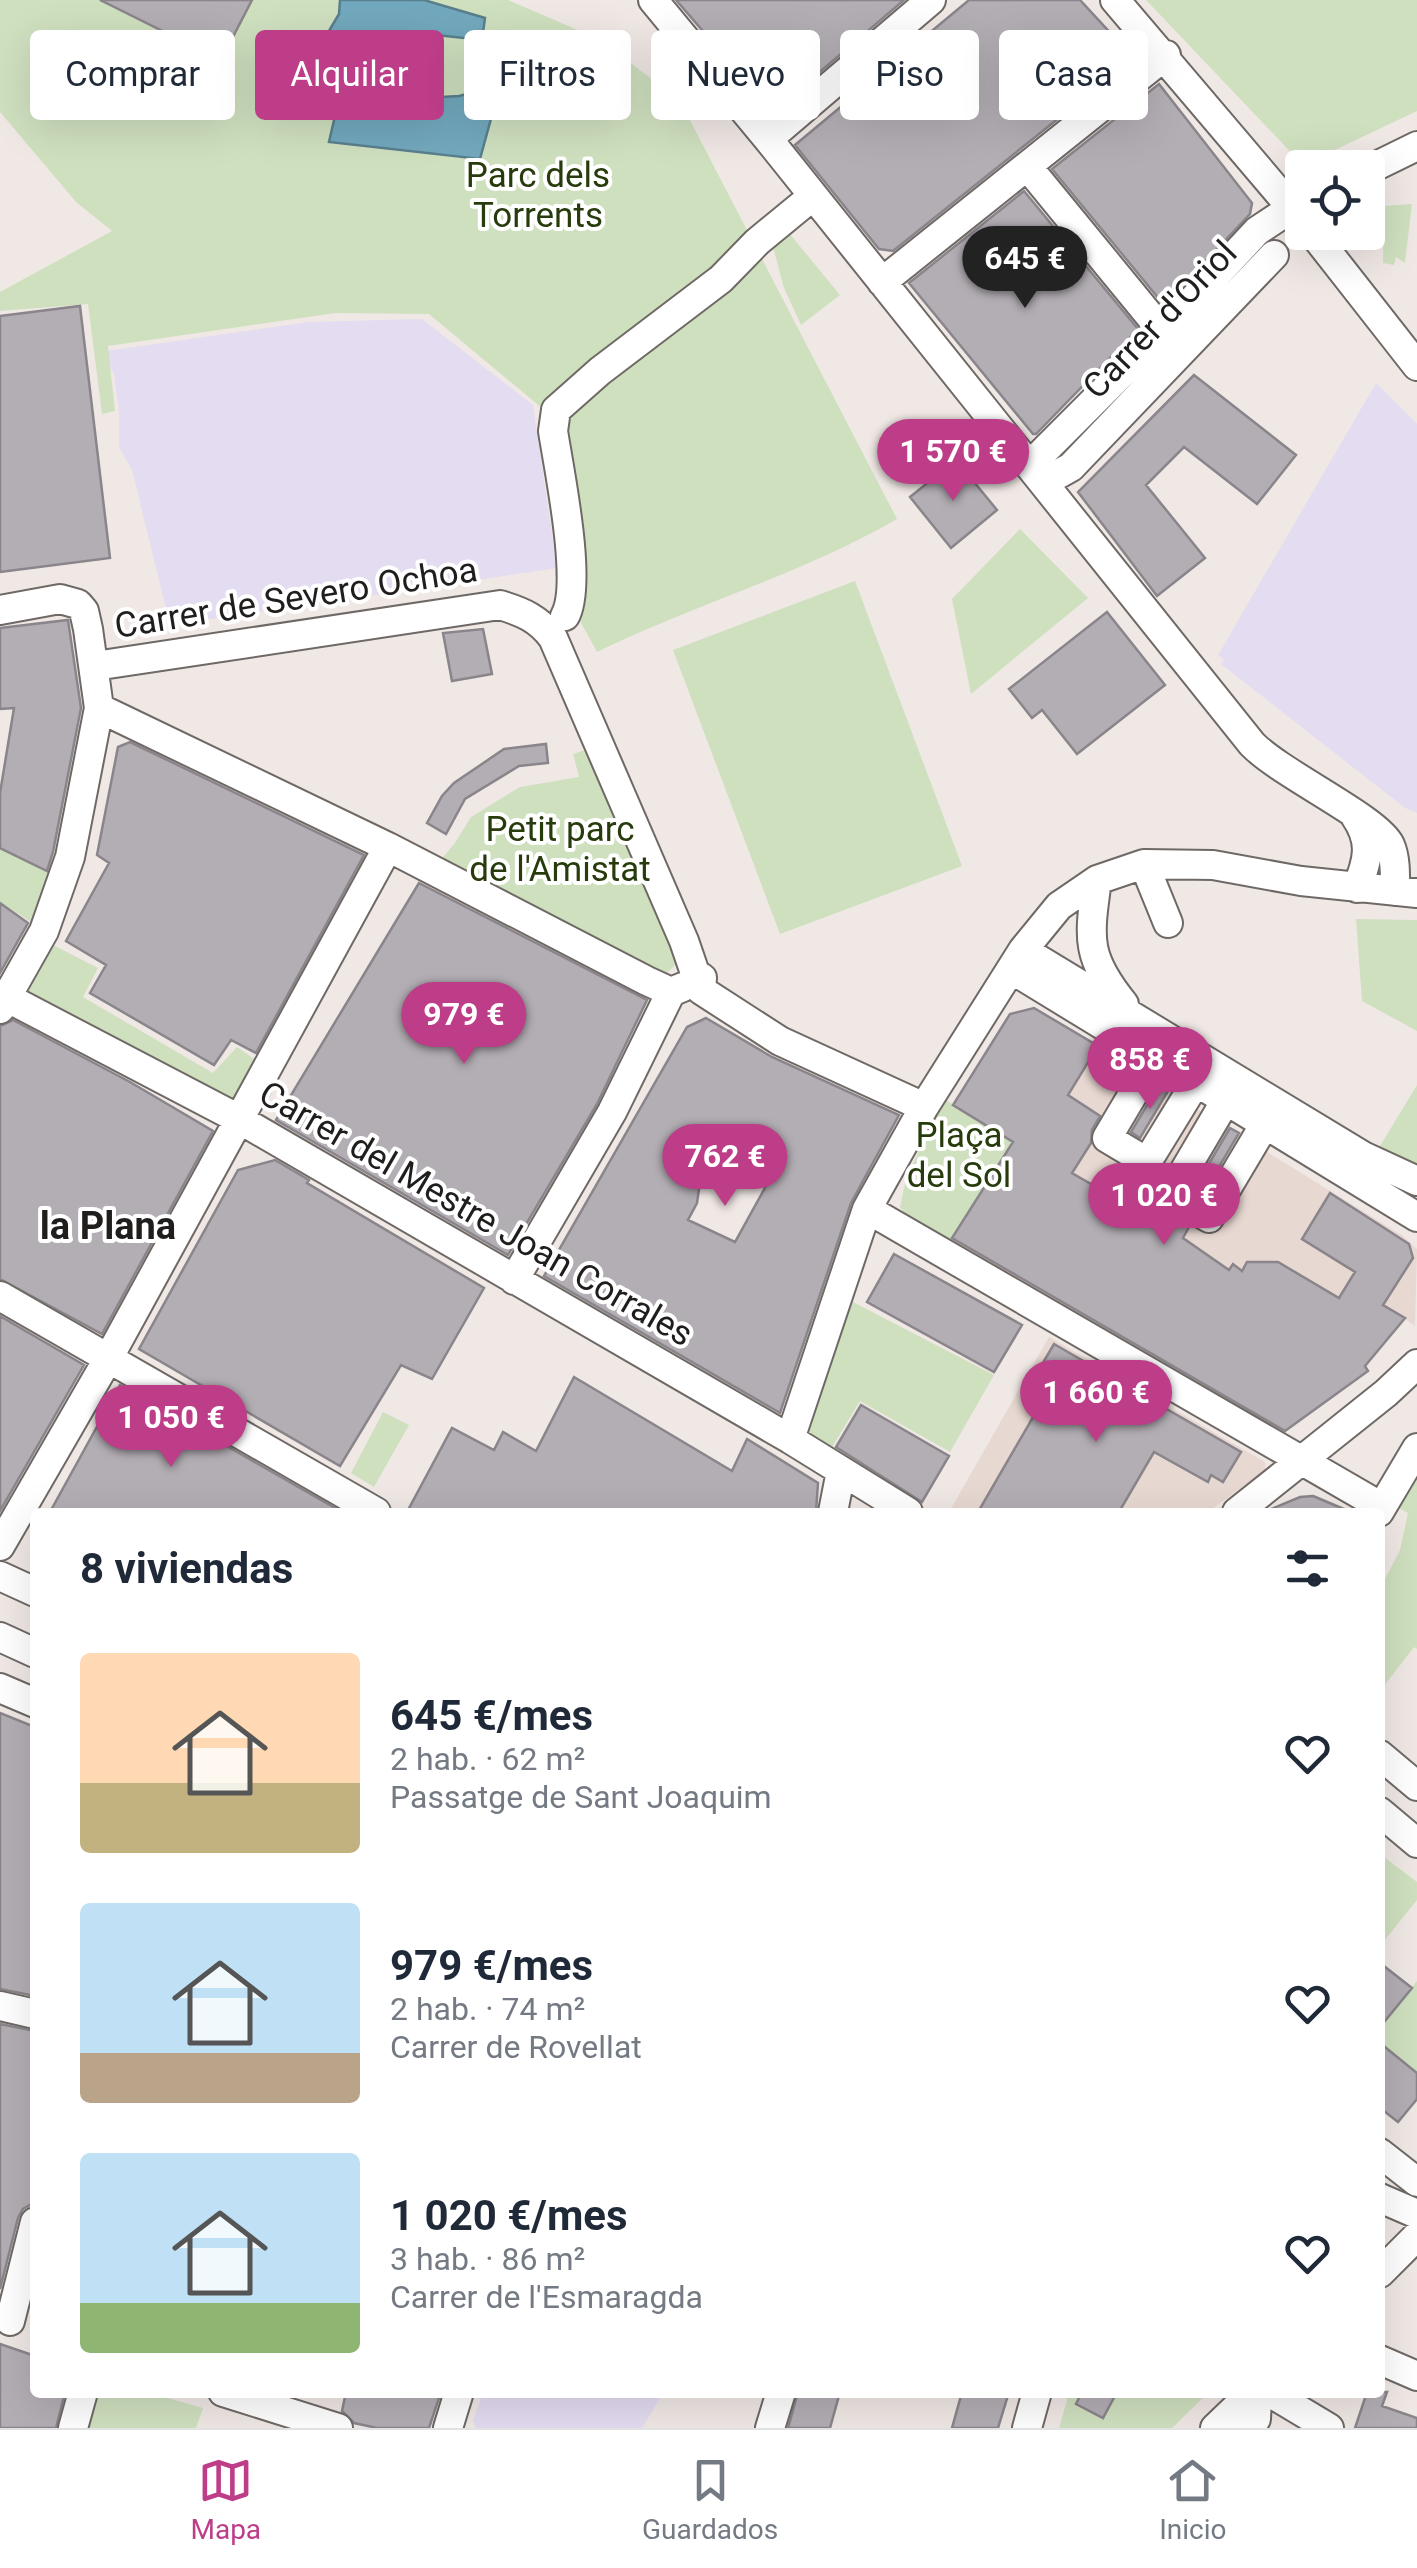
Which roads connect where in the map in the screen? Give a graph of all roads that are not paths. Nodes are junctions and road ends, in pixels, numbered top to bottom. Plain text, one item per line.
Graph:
1 (653, 0) edge
2 (931, 0) edge
3 (1116, 0) edge
4 (1166, 56) junction
5 (768, 139) junction
6 (1417, 146) edge
7 (1385, 162) edge
8 (1027, 166) junction
9 (1285, 195) edge
10 (802, 205) dead end
11 (1285, 217) edge
12 (1326, 250) edge
13 (1274, 255) dead end
14 (882, 282) junction
15 (1163, 332) junction
16 (1417, 366) edge
17 (1043, 471) junction
18 (0, 610) edge
19 (566, 616) dead end
20 (95, 666) junction
21 (99, 708) junction
22 (1355, 816) junction
23 (388, 847) junction
24 (1144, 864) junction
25 (1097, 880) junction
26 (1357, 888) junction
27 (1406, 892) edge
28 (1156, 920) dead end
29 (1017, 959) junction
30 (688, 986) junction
31 (2, 1000) edge
32 (1134, 1017) junction
33 (1156, 1057) junction
34 (1196, 1082) junction
35 (1226, 1100) junction
36 (924, 1107) junction
37 (237, 1118) junction
38 (1265, 1124) junction
39 (1417, 1181) edge
40 (867, 1209) junction
41 (1417, 1217) edge
42 (514, 1280) junction
43 (0, 1296) edge
44 (108, 1359) junction
45 (1417, 1364) edge
46 (790, 1439) junction
47 (1417, 1448) edge
48 (1302, 1463) junction
49 (841, 1471) junction
50 (368, 1508) edge
51 (833, 1508) edge
52 (901, 1508) edge
53 (1241, 1508) edge
54 (1378, 1508) edge
55 (1382, 1508) edge
56 (0, 1546) edge
57 (0, 1576) edge
58 (30, 1590) edge
59 (0, 1638) edge
60 (30, 1650) edge
61 (0, 1688) edge
62 (30, 1700) edge
63 (1385, 1759) edge
64 (1417, 1786) edge
65 (1385, 1816) edge
66 (1417, 1843) edge
67 (0, 2006) edge
68 (30, 2013) edge
69 (1385, 2157) edge
70 (1417, 2182) edge
71 (1385, 2200) edge
72 (1417, 2214) edge
73 (1417, 2236) edge
74 (30, 2247) edge
75 (1385, 2268) edge
76 (15, 2323) edge
77 (1385, 2362) edge
78 (1417, 2376) edge
79 (81, 2398) edge
80 (241, 2398) edge
81 (458, 2398) edge
82 (779, 2398) edge
83 (1035, 2398) edge
84 (1254, 2398) edge
85 (1262, 2398) edge
86 (1271, 2398) edge
87 (73, 2428) edge
88 (338, 2428) edge
89 (448, 2428) edge
90 (770, 2428) edge
91 (1027, 2428) edge
92 (1217, 2428) edge
93 (1247, 2428) edge
94 (1329, 2428) edge

1 - 5 street
2 - 5 street
3 - 4 street
4 - 8 street
4 - 9 street
5 - 14 street
6 - 7 street
8 - 14 street
8 - 15 street
10 - 19 street
11 - 15 street, Carrer d'Oriol
12 - 16 street
13 - 17 street, Carrer d'Oriol
14 - 17 street
15 - 17 street, Carrer d'Oriol
17 - 22 street
18 - 20 street
20 - 21 street
20 - 30 street, Carrer de Severo Ochoa
21 - 23 street
21 - 31 street
22 - 26 street
22 - 27 street
23 - 30 street
23 - 37 street
24 - 25 street
24 - 26 street
24 - 28 street
25 - 29 street
25 - 32 street
26 - 27 street
29 - 32 street
29 - 33 street
29 - 36 street
30 - 36 street
30 - 42 street
31 - 37 street, Carrer del Mestre Joan Corrales
32 - 39 street
33 - 34 street
33 - 34 street
34 - 35 street
35 - 38 street
35 - 38 street
36 - 40 street
37 - 42 street, Carrer del Mestre Joan Corrales
37 - 44 street
38 - 41 street
40 - 46 street
40 - 48 street
42 - 46 street, Carrer del Mestre Joan Corrales
43 - 44 street
44 - 50 street
44 - 56 street
45 - 48 street
46 - 49 street, Carrer del Mestre Joan Corrales
47 - 55 street
48 - 53 street
48 - 54 street
49 - 51 street
49 - 52 street, Carrer del Mestre Joan Corrales
57 - 58 street
59 - 60 street
61 - 62 street
63 - 64 street
65 - 66 street
67 - 68 street
69 - 70 street
71 - 72 street
73 - 75 street
74 - 76 street
77 - 78 street
79 - 87 street
80 - 88 street
81 - 89 street
82 - 90 street
83 - 91 street
84 - 92 street
85 - 93 street
86 - 94 street

